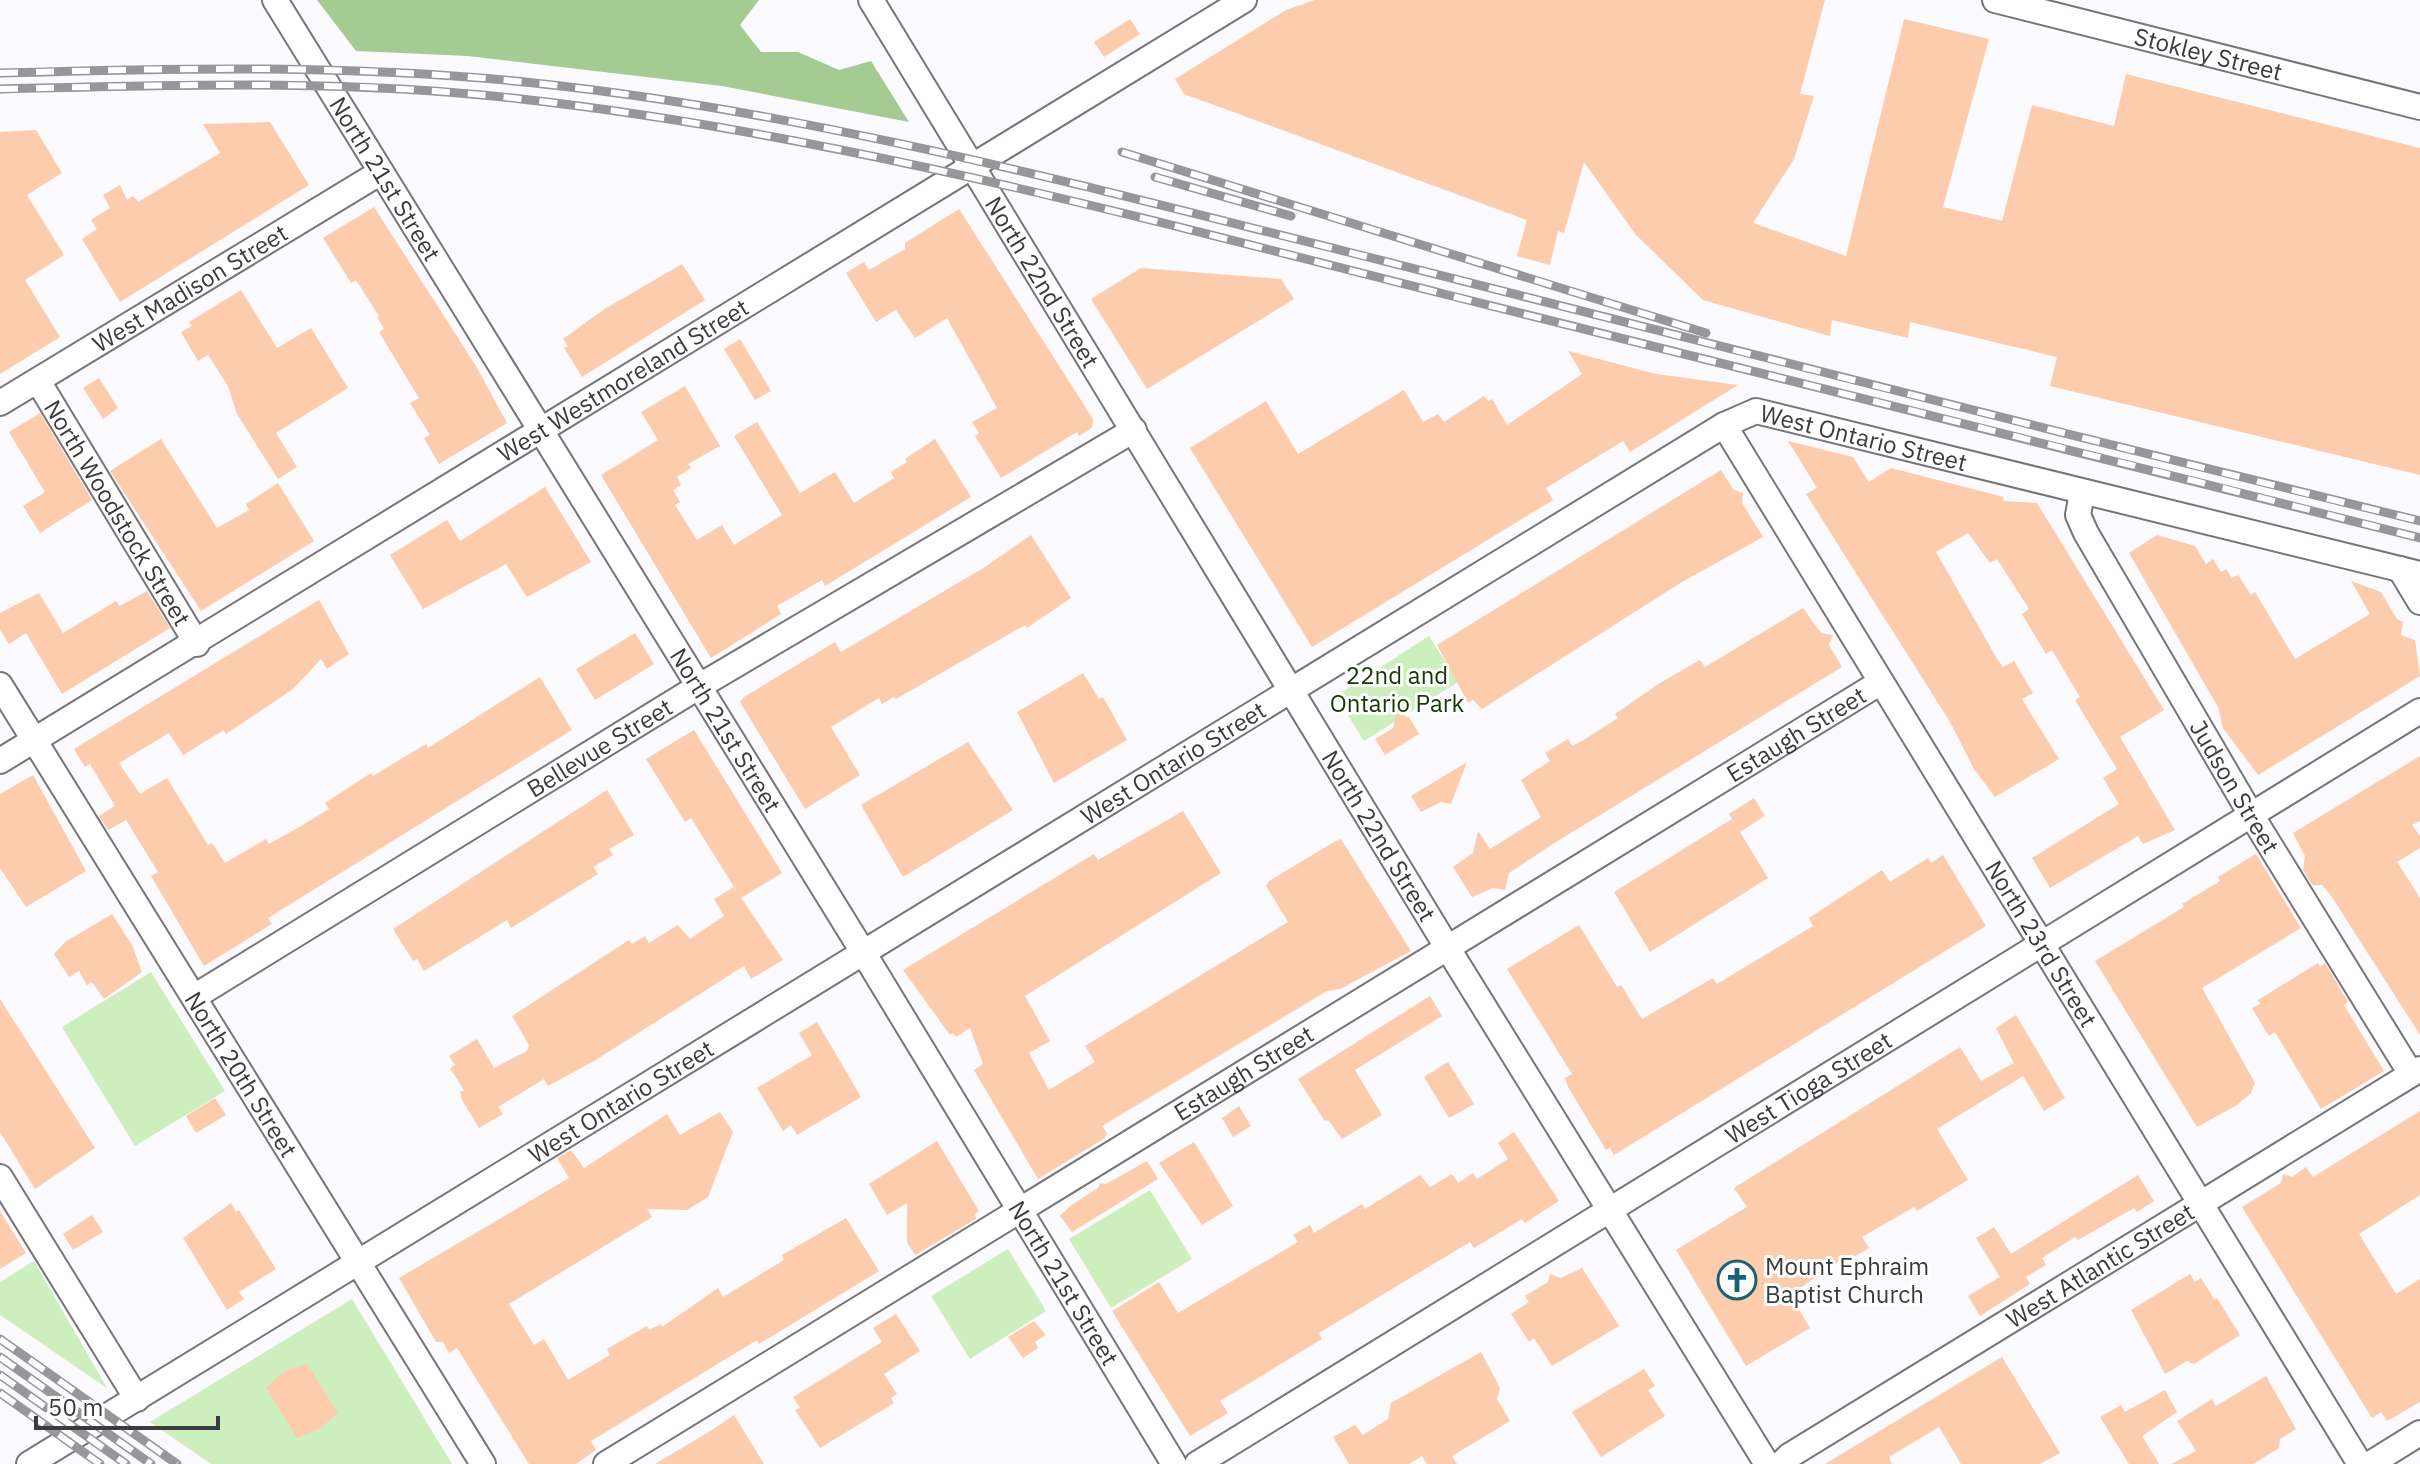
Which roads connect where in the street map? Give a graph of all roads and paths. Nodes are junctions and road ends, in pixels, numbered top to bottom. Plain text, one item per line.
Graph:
1 (275, 0) edge
2 (871, 0) edge
3 (1244, 0) edge
4 (1995, 0) edge
5 (2420, 107) edge
6 (971, 165) junction
7 (381, 172) junction
8 (38, 381) junction
9 (0, 403) edge
10 (1724, 425) junction
11 (1134, 430) junction
12 (540, 432) junction
13 (2082, 493) junction
14 (2410, 571) edge
15 (2420, 602) edge
16 (197, 644) junction
17 (1881, 682) junction
18 (0, 685) edge
19 (698, 687) junction
20 (1291, 687) junction
21 (2420, 711) edge
22 (34, 740) junction
23 (0, 761) edge
24 (2250, 813) junction
25 (2041, 943) junction
26 (1447, 947) junction
27 (863, 952) junction
28 (194, 997) junction
29 (2416, 1071) edge
30 (0, 1177) edge
31 (2201, 1205) junction
32 (1608, 1209) junction
33 (1019, 1214) junction
34 (357, 1261) junction
35 (137, 1399) junction
36 (2420, 1433) edge
37 (29, 1464) edge
38 (483, 1464) edge
39 (606, 1464) edge
40 (1174, 1464) edge
41 (1197, 1464) edge
42 (1767, 1464) edge
43 (1781, 1464) edge
44 (2360, 1464) edge
45 (2370, 1464) edge

1 - 7 street, North 21st Street
2 - 6 street, North 22nd Street
3 - 6 street, West Westmoreland Street
4 - 5 street, Stokley Street
6 - 11 street, North 22nd Street
6 - 12 street, West Westmoreland Street
7 - 8 street, West Madison Street
7 - 12 street, North 21st Street
8 - 9 street, West Madison Street
8 - 16 street, North Woodstock Street
10 - 13 street, West Ontario Street
10 - 17 street, North 23rd Street
10 - 20 street, West Ontario Street
11 - 19 street, Bellevue Street
11 - 20 street, North 22nd Street
12 - 16 street, West Westmoreland Street
12 - 19 street, North 21st Street
13 - 14 street, West Ontario Street
13 - 24 street, Judson Street
14 - 15 street
16 - 22 street, West Westmoreland Street
17 - 25 street, North 23rd Street
17 - 26 street, Estaugh Street
18 - 22 street, North 20th Street
19 - 27 street, North 21st Street
19 - 28 street, Bellevue Street
20 - 26 street, North 22nd Street
20 - 27 street, West Ontario Street
21 - 24 street, West Tioga Street
22 - 23 street, West Westmoreland Street
22 - 28 street, North 20th Street
24 - 25 street, West Tioga Street
24 - 29 street, Judson Street
25 - 31 street, North 23rd Street
25 - 32 street, West Tioga Street
26 - 32 street, North 22nd Street
26 - 33 street, Estaugh Street
27 - 33 street, North 21st Street
27 - 34 street, West Ontario Street
28 - 34 street, North 20th Street
29 - 31 street, West Atlantic Street
30 - 35 street
31 - 43 street, West Atlantic Street
31 - 44 street, North 23rd Street
32 - 41 street, West Tioga Street
32 - 42 street, North 22nd Street
33 - 39 street, Estaugh Street
33 - 40 street, North 21st Street
34 - 35 street, West Ontario Street
34 - 38 street, North 20th Street
35 - 37 street, West Ontario Street
36 - 45 street

